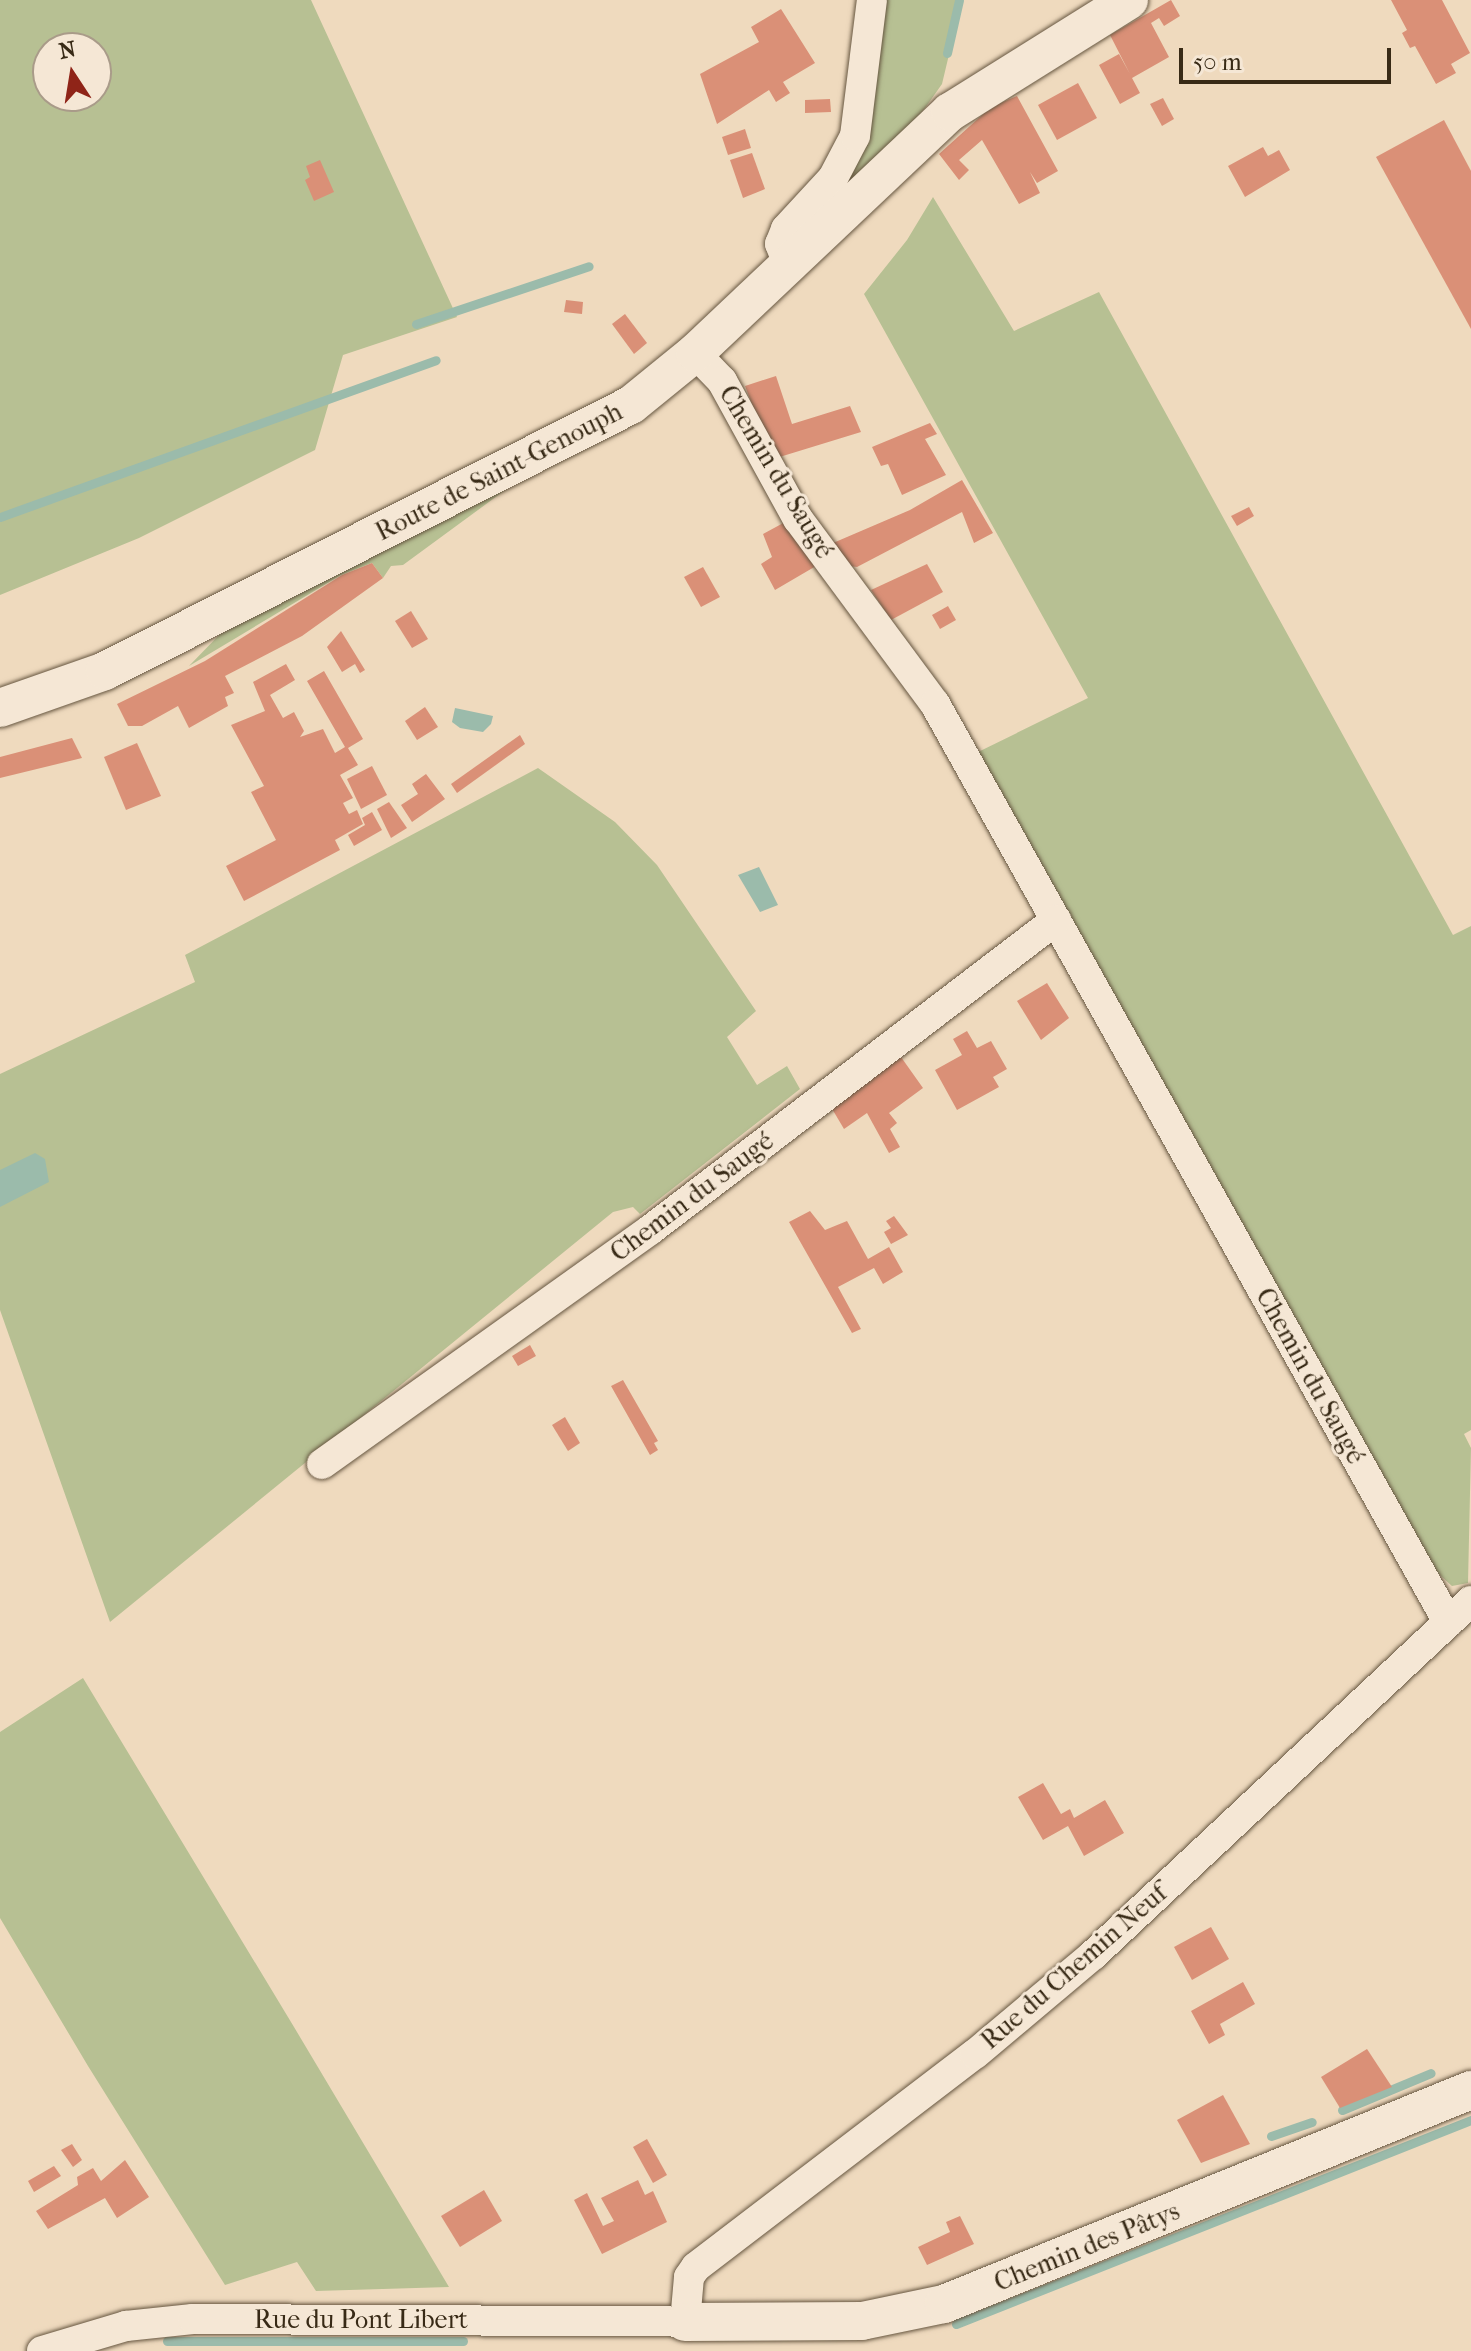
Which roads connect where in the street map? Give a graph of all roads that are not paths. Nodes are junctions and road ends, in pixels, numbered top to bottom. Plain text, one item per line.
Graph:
1 (872, 0) edge
2 (1129, 0) edge
3 (789, 267) junction
4 (695, 353) junction
5 (0, 708) edge
6 (1056, 920) junction
7 (322, 1464) dead end
8 (1471, 1601) edge
9 (1448, 1622) junction
10 (1471, 2090) edge
11 (685, 2322) junction
12 (42, 2351) edge

1 - 3 street
2 - 3 street, Route de Saint-Genouph
3 - 4 street, Route de Saint-Genouph
4 - 5 street, Route de Saint-Genouph
4 - 6 street, Chemin du Saugé
6 - 7 street, Chemin du Saugé
6 - 9 street, Chemin du Saugé
8 - 9 street, Rue du Chemin Neuf
9 - 11 street, Rue du Chemin Neuf
10 - 11 street, Chemin des Pâtys
11 - 12 street, Rue du Pont Libert

